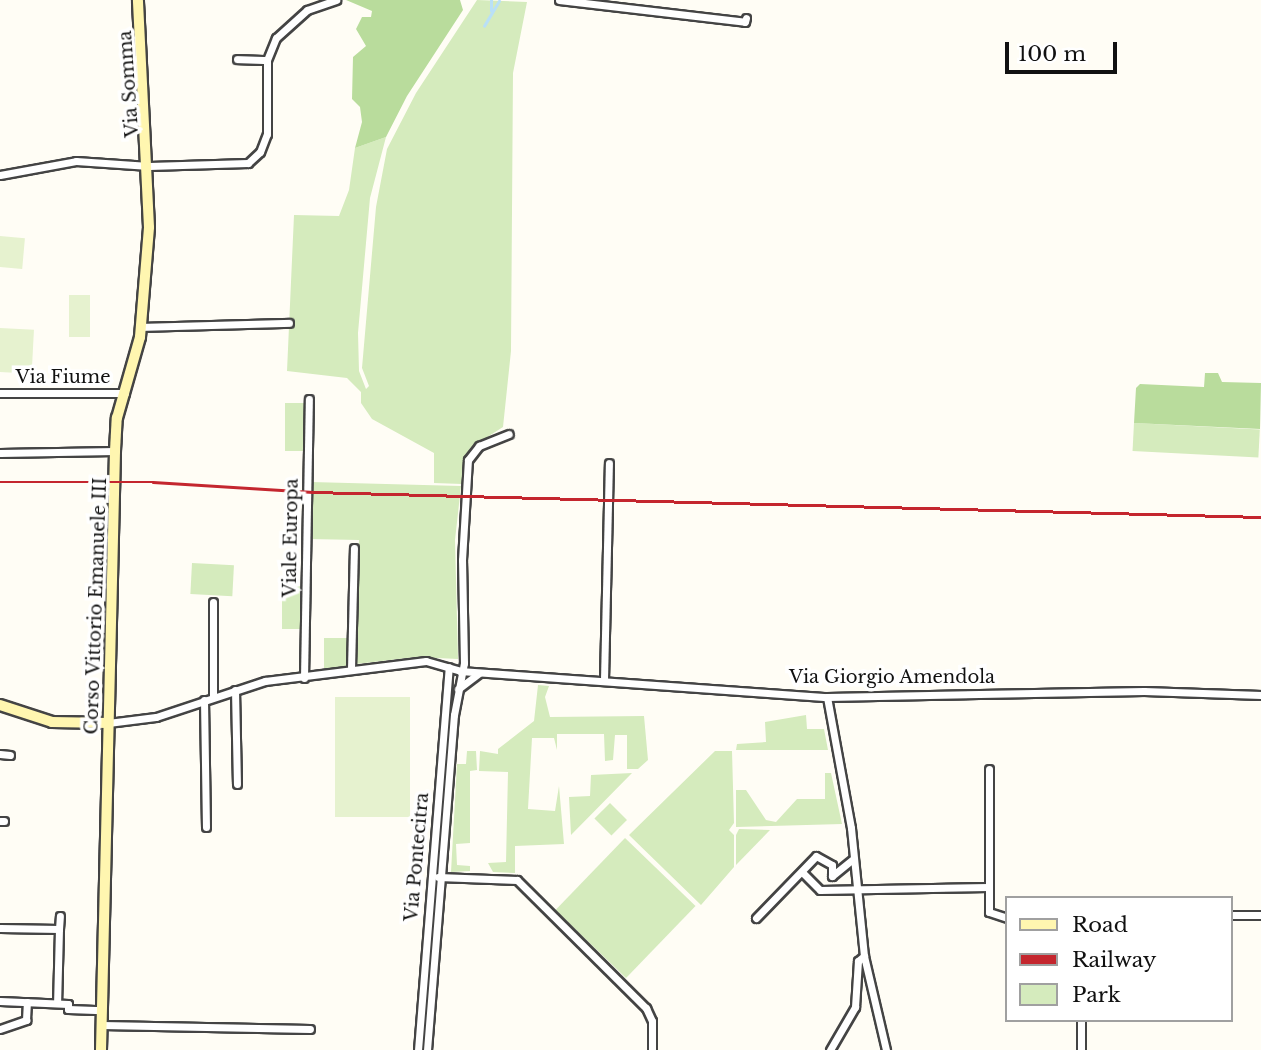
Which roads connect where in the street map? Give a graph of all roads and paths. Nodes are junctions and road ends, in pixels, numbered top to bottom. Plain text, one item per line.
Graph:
1 (138, 0) edge
2 (336, 0) edge
3 (559, 0) edge
4 (746, 18) dead end
5 (237, 59) dead end
6 (267, 60) junction
7 (149, 166) junction
8 (0, 175) edge
9 (289, 323) dead end
10 (142, 327) junction
11 (0, 393) edge
12 (125, 393) junction
13 (309, 399) dead end
14 (509, 434) dead end
15 (116, 451) junction
16 (0, 453) edge
17 (609, 463) dead end
18 (354, 548) dead end
19 (213, 602) dead end
20 (449, 667) junction
21 (351, 669) junction
22 (460, 671) junction
23 (481, 672) junction
24 (304, 678) junction
25 (604, 680) junction
26 (457, 689) junction
27 (235, 690) junction
28 (1261, 695) edge
29 (214, 696) junction
30 (827, 697) junction
31 (204, 700) junction
32 (0, 705) edge
33 (108, 723) junction
34 (0, 754) edge
35 (10, 755) dead end
36 (989, 769) dead end
37 (237, 784) dead end
38 (206, 827) dead end
39 (852, 860) junction
40 (802, 872) junction
41 (431, 877) junction
42 (442, 877) junction
43 (988, 887) junction
44 (854, 890) junction
45 (1233, 915) edge
46 (1261, 915) edge
47 (60, 916) dead end
48 (756, 918) dead end
49 (1006, 918) edge
50 (0, 928) edge
51 (59, 929) junction
52 (864, 956) junction
53 (0, 1001) edge
54 (27, 1002) junction
55 (57, 1003) junction
56 (102, 1010) junction
57 (1081, 1022) edge
58 (102, 1025) junction
59 (0, 1028) edge
60 (310, 1029) dead end
61 (101, 1050) edge
62 (418, 1050) edge
63 (427, 1050) edge
64 (652, 1050) edge
65 (830, 1050) edge
66 (886, 1050) edge
67 (1081, 1050) edge

1 - 7 street, Via Somma
2 - 6 street
3 - 4 street
5 - 6 street
6 - 7 street
7 - 8 street
7 - 10 street, Corso Vittorio Emanuele III
9 - 10 street
10 - 12 street, Corso Vittorio Emanuele III
11 - 12 street, Via Fiume
12 - 15 street, Corso Vittorio Emanuele III
13 - 24 street, Viale Europa
14 - 22 street, Via Pontecitra
15 - 16 street
15 - 33 street, Corso Vittorio Emanuele III
17 - 25 street
18 - 21 street
19 - 29 street
20 - 21 street, Via Giorgio Amendola
20 - 22 street, Via Giorgio Amendola
20 - 41 street, Via Pontecitra
21 - 24 street, Via Giorgio Amendola
22 - 23 street, Via Giorgio Amendola
22 - 26 street, Via Pontecitra
23 - 25 street, Via Giorgio Amendola
23 - 26 street
24 - 27 street, Via Giorgio Amendola
25 - 30 street, Via Giorgio Amendola
26 - 42 street, Via Pontecitra
27 - 29 street, Via Giorgio Amendola
27 - 37 street
28 - 30 street, Via Giorgio Amendola
29 - 31 street, Via Giorgio Amendola
30 - 39 street
31 - 33 street, Via Giorgio Amendola
31 - 38 street
32 - 33 street
33 - 56 street, Corso Vittorio Emanuele III
34 - 35 street
36 - 43 street
39 - 40 street
39 - 44 street
40 - 44 street
40 - 48 street
41 - 42 street
41 - 62 street, Via Pontecitra
42 - 63 street, Via Pontecitra
42 - 64 street
43 - 44 street
43 - 49 street
44 - 52 street
45 - 46 street
47 - 51 street
50 - 51 street
51 - 55 street
52 - 65 street
52 - 66 street
53 - 54 street
54 - 55 street
54 - 59 street
55 - 56 street
56 - 58 street, Corso Vittorio Emanuele III
57 - 67 street
58 - 60 street
58 - 61 street, Corso Vittorio Emanuele III

